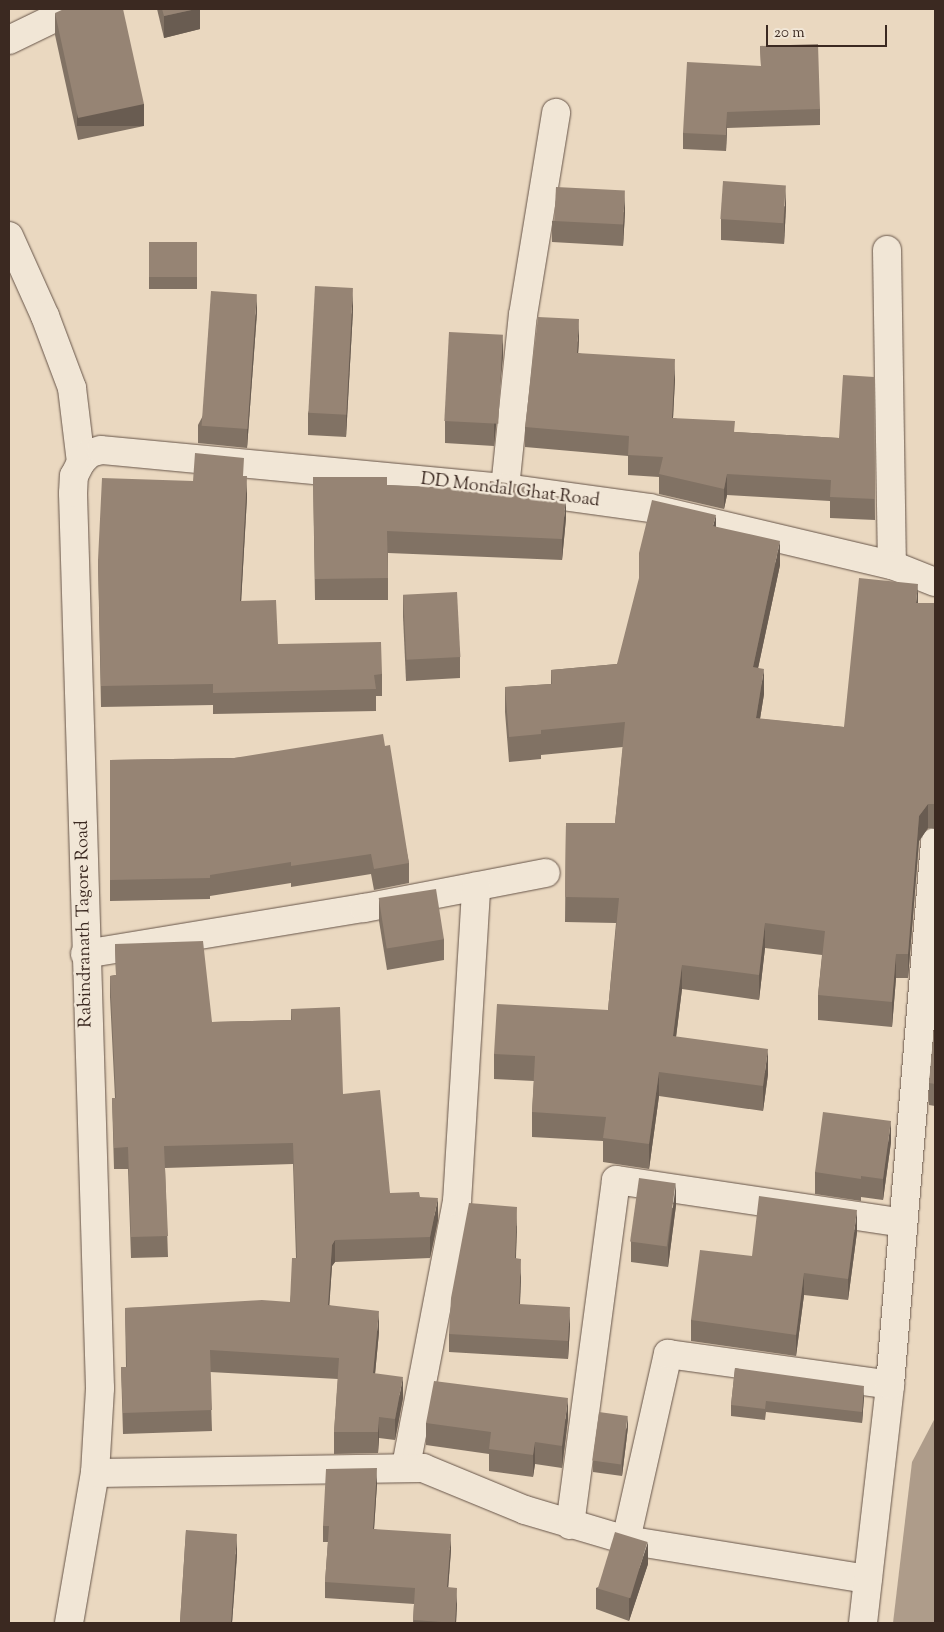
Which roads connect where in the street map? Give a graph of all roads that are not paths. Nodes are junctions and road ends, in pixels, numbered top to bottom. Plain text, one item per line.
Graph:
1 (74, 9) edge
2 (9, 40) edge
3 (556, 113) dead end
4 (9, 236) edge
5 (887, 250) dead end
6 (81, 462) junction
7 (505, 488) junction
8 (892, 565) junction
9 (935, 582) edge
10 (935, 842) edge
11 (546, 873) dead end
12 (476, 887) junction
13 (85, 954) junction
14 (903, 1223) junction
15 (890, 1384) junction
16 (406, 1466) junction
17 (95, 1473) junction
18 (570, 1525) junction
19 (626, 1540) junction
20 (868, 1579) junction
21 (69, 1623) edge
22 (863, 1623) edge

1 - 2 street
3 - 7 street
4 - 6 street, Rabindranath Tagore Road
5 - 8 street
6 - 7 street, DD Mondal Ghat Road
6 - 13 street, Rabindranath Tagore Road
7 - 8 street, DD Mondal Ghat Road
8 - 9 street, DD Mondal Ghat Road
10 - 14 street
11 - 12 street
12 - 13 street
12 - 16 street
13 - 17 street, Rabindranath Tagore Road
14 - 15 street
14 - 18 street
15 - 19 street
15 - 20 street
16 - 17 street
16 - 18 street
17 - 21 street, Rabindranath Tagore Road
18 - 19 street
19 - 20 street
20 - 22 street

